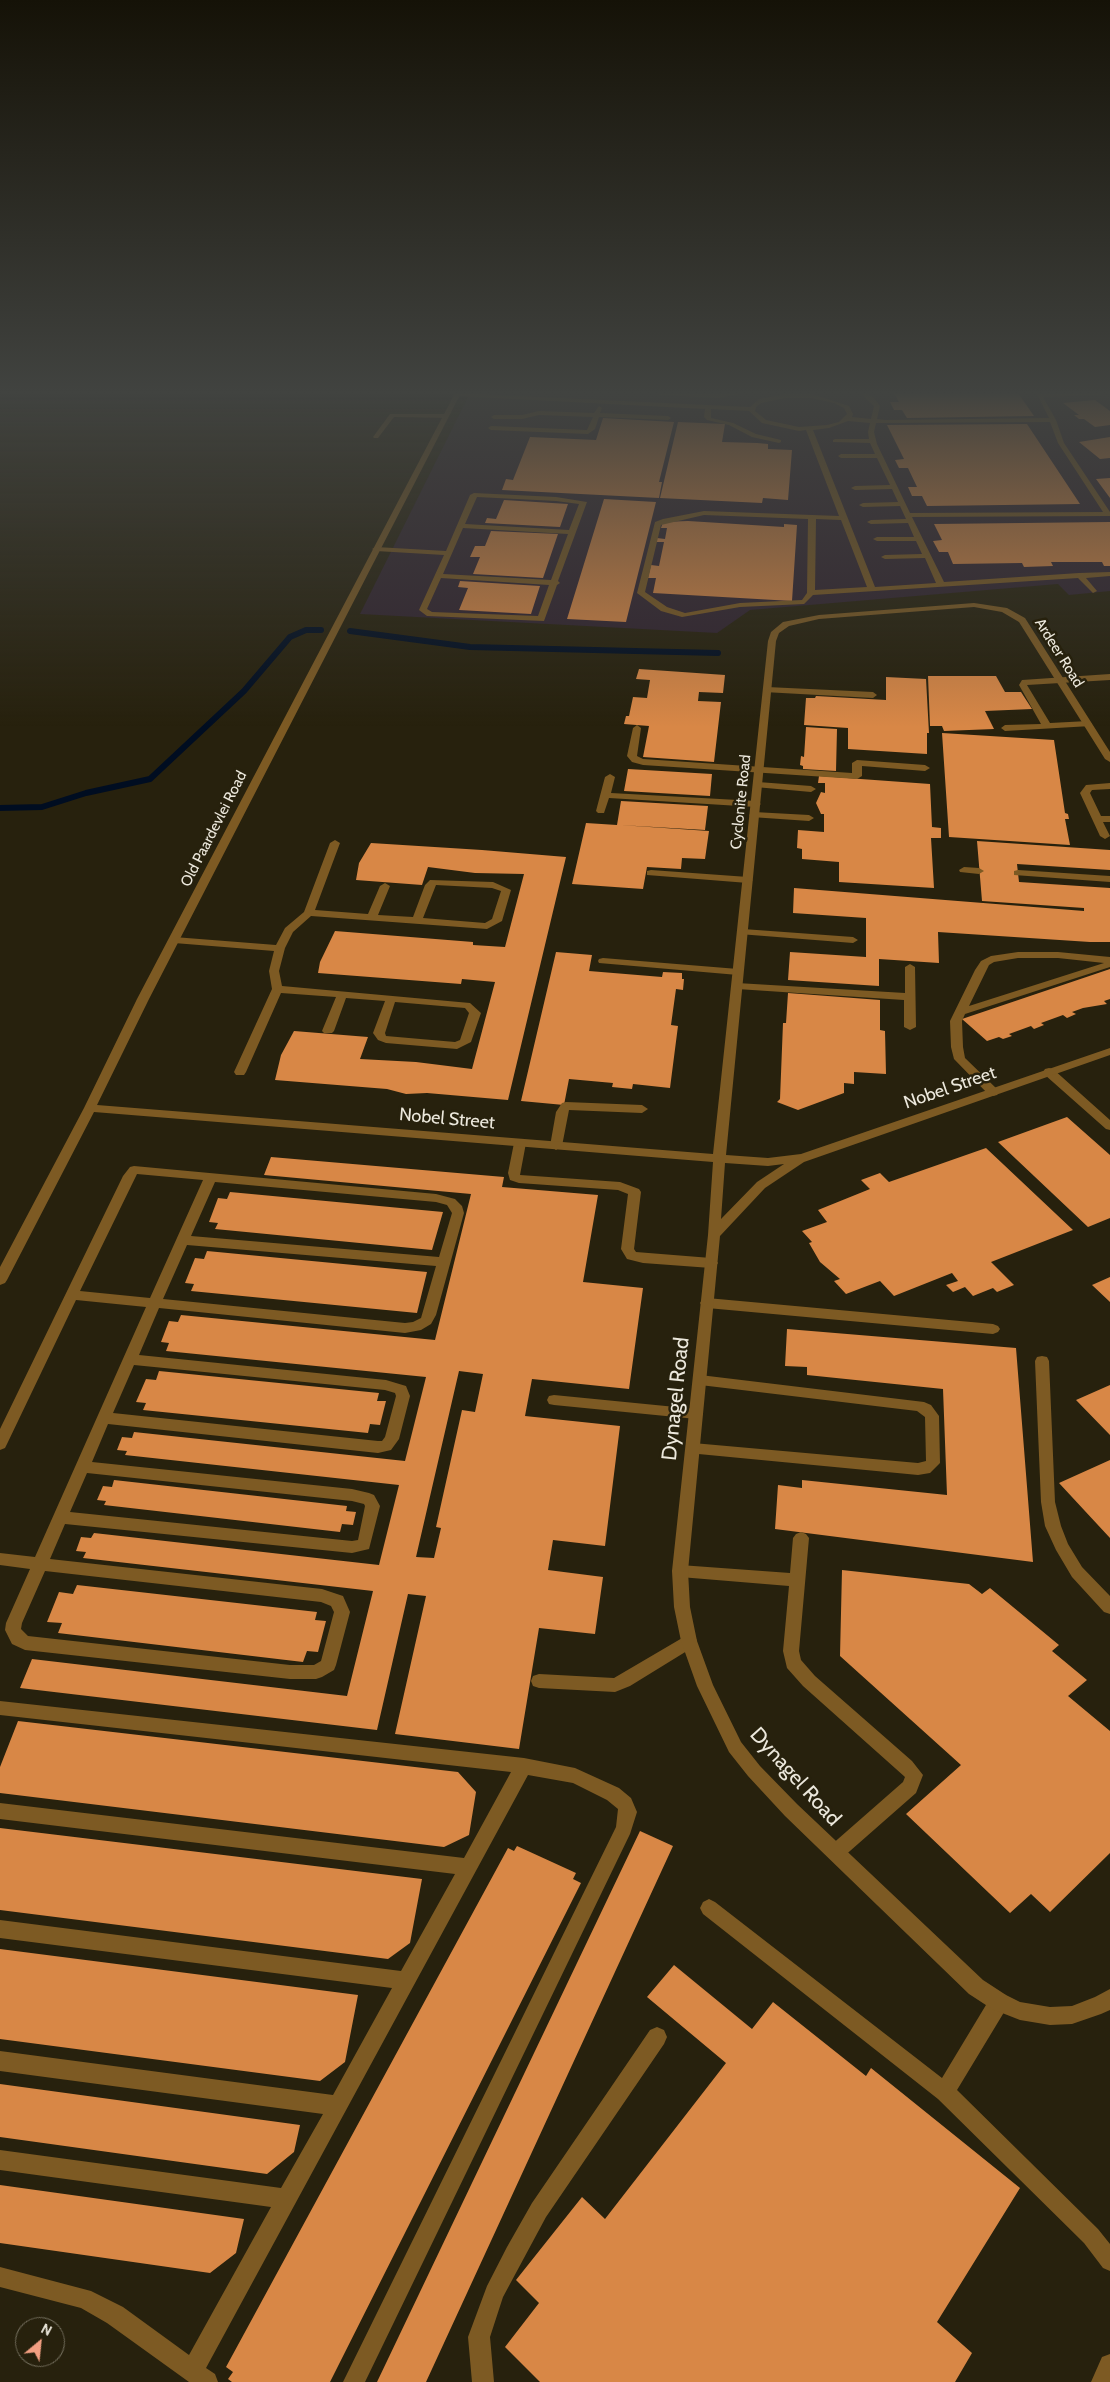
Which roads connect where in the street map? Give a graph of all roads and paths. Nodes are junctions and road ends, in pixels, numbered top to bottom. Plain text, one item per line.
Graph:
1 (400, 504) edge
2 (470, 504) edge
3 (582, 504) edge
4 (839, 504) edge
5 (896, 504) edge
6 (902, 504) edge
7 (862, 505) dead end
8 (1109, 514) edge
9 (812, 517) junction
10 (844, 518) junction
11 (908, 518) junction
12 (871, 522) dead end
13 (460, 526) junction
14 (573, 532) junction
15 (877, 539) dead end
16 (918, 539) junction
17 (376, 549) junction
18 (448, 553) junction
19 (927, 556) junction
20 (885, 557) dead end
21 (1110, 574) edge
22 (1078, 575) junction
23 (438, 576) junction
24 (556, 583) junction
25 (941, 585) junction
26 (872, 589) junction
27 (1092, 591) dead end
28 (810, 594) junction
29 (957, 606) joint
30 (1110, 677) edge
31 (1060, 680) junction
32 (767, 690) junction
33 (873, 694) dead end
34 (1088, 724) junction
35 (1047, 726) junction
36 (637, 728) dead end
37 (1005, 728) dead end
38 (1110, 759) edge
39 (925, 768) dead end
40 (759, 770) junction
41 (610, 777) dead end
42 (758, 785) junction
43 (1110, 786) edge
44 (811, 789) dead end
45 (605, 795) junction
46 (756, 804) junction
47 (601, 812) dead end
48 (754, 815) junction
49 (809, 818) dead end
50 (1097, 819) junction
51 (1110, 819) edge
52 (1105, 836) dead end
53 (335, 843) dead end
54 (964, 870) dead end
55 (979, 871) dead end
56 (651, 873) dead end
57 (1018, 873) dead end
58 (1110, 879) edge
59 (748, 880) junction
60 (385, 886) dead end
61 (308, 913) junction
62 (372, 917) junction
63 (417, 921) junction
64 (743, 932) junction
65 (174, 940) junction
66 (853, 940) dead end
67 (280, 948) junction
68 (1110, 960) edge
69 (603, 961) dead end
70 (1110, 964) edge
71 (910, 967) dead end
72 (738, 972) junction
73 (737, 986) junction
74 (278, 989) junction
75 (342, 995) junction
76 (910, 997) junction
77 (391, 999) junction
78 (960, 1012) junction
79 (910, 1027) dead end
80 (328, 1031) dead end
81 (1110, 1051) edge
82 (240, 1072) dead end
83 (1049, 1072) junction
84 (994, 1092) junction
85 (90, 1108) junction
86 (642, 1109) dead end
87 (1110, 1126) edge
88 (520, 1143) junction
89 (556, 1146) junction
90 (802, 1158) junction
91 (719, 1159) junction
92 (211, 1176) junction
93 (714, 1235) junction
94 (182, 1240) junction
95 (444, 1262) junction
96 (711, 1263) junction
97 (0, 1280) edge
98 (72, 1295) junction
99 (154, 1303) junction
100 (707, 1304) junction
101 (993, 1329) dead end
102 (130, 1359) junction
103 (1042, 1361) dead end
104 (700, 1380) junction
105 (554, 1400) dead end
106 (696, 1414) junction
107 (104, 1418) junction
108 (0, 1444) edge
109 (693, 1449) junction
110 (83, 1467) junction
111 (60, 1517) junction
112 (802, 1538) dead end
113 (0, 1559) edge
114 (40, 1564) junction
115 (680, 1571) junction
116 (797, 1580) junction
117 (1110, 1607) edge
118 (689, 1641) junction
119 (539, 1681) dead end
120 (0, 1708) edge
121 (524, 1766) junction
122 (0, 1811) edge
123 (836, 1852) junction
124 (469, 1867) junction
125 (709, 1908) dead end
126 (0, 1930) edge
127 (406, 1981) junction
128 (1110, 1998) edge
129 (999, 2002) junction
130 (657, 2037) dead end
131 (0, 2061) edge
132 (945, 2092) junction
133 (338, 2106) junction
134 (0, 2160) edge
135 (287, 2199) junction
136 (1110, 2260) edge
137 (0, 2277) edge
138 (1110, 2366) edge
139 (200, 2377) edge
140 (354, 2382) edge
141 (483, 2382) edge
142 (1102, 2382) edge

1 - 17 street, Old Paardevlei Road
2 - 13 street
3 - 14 street
4 - 10 street
5 - 7 street
6 - 11 street
8 - 11 street
9 - 10 street
9 - 28 street
9 - 28 street
10 - 26 street
11 - 12 street
11 - 16 street
13 - 14 street
13 - 18 street
14 - 24 street
15 - 16 street
16 - 19 street
17 - 18 street
17 - 65 street, Old Paardevlei Road
18 - 23 street
19 - 20 street
19 - 25 street
21 - 22 street
22 - 25 street
22 - 27 street
23 - 24 street
23 - 24 street
25 - 26 street
26 - 28 street
29 - 31 street, Ardeer Road
29 - 32 street, Cyclonite Road
30 - 31 street
31 - 34 street, Ardeer Road
31 - 35 street
32 - 33 street
32 - 40 street, Cyclonite Road
34 - 35 street
34 - 38 street, Ardeer Road
35 - 37 street
36 - 40 street
39 - 40 street
40 - 42 street, Cyclonite Road
41 - 45 street
42 - 44 street
42 - 46 street, Cyclonite Road
43 - 50 street
45 - 46 street
45 - 47 street
46 - 48 street, Cyclonite Road
48 - 49 street
48 - 59 street, Cyclonite Road
50 - 51 street
50 - 52 street
53 - 61 street
54 - 55 street
56 - 59 street
57 - 58 street
59 - 64 street, Cyclonite Road
60 - 62 street
61 - 62 street
61 - 67 street
62 - 63 street
63 - 63 street
64 - 66 street
64 - 72 street, Cyclonite Road
65 - 67 street
65 - 85 street, Old Paardevlei Road
67 - 74 street
68 - 78 street
69 - 72 street
70 - 78 street
71 - 76 street
72 - 73 street, Cyclonite Road
73 - 76 street
73 - 91 street, Cyclonite Road
74 - 75 street
74 - 82 street
75 - 77 street
75 - 80 street
76 - 79 street
77 - 77 street
78 - 84 street
81 - 83 street, Nobel Street
83 - 84 street, Nobel Street
83 - 87 street
84 - 90 street, Nobel Street
85 - 88 street, Nobel Street
85 - 97 street, Old Paardevlei Road
86 - 89 street
88 - 89 street, Nobel Street
88 - 96 street
89 - 91 street, Nobel Street
90 - 91 street, Nobel Street
90 - 93 street, Nobel Street
91 - 93 street, Dynagel Road
92 - 94 street
92 - 95 street
92 - 98 street
93 - 96 street, Dynagel Road
94 - 95 street
94 - 99 street
95 - 99 street
96 - 100 street, Dynagel Road
98 - 99 street
98 - 108 street
99 - 102 street
100 - 101 street
100 - 104 street, Dynagel Road
102 - 107 street
102 - 107 street
103 - 117 street
104 - 106 street, Dynagel Road
104 - 109 street
105 - 106 street
106 - 109 street, Dynagel Road
107 - 110 street
109 - 115 street, Dynagel Road
110 - 111 street
110 - 111 street
111 - 114 street
112 - 116 street
113 - 114 street
114 - 114 street
115 - 116 street
115 - 118 street, Dynagel Road
116 - 123 street
118 - 119 street
118 - 123 street, Dynagel Road
120 - 121 street
121 - 124 street
121 - 140 street
122 - 124 street
123 - 129 street, Dynagel Road
124 - 127 street
125 - 132 street
126 - 127 street
127 - 133 street
128 - 129 street, Dynagel Road
129 - 132 street
130 - 141 street
131 - 133 street
132 - 136 street
133 - 135 street
134 - 135 street
135 - 139 street
137 - 139 street
138 - 142 street

